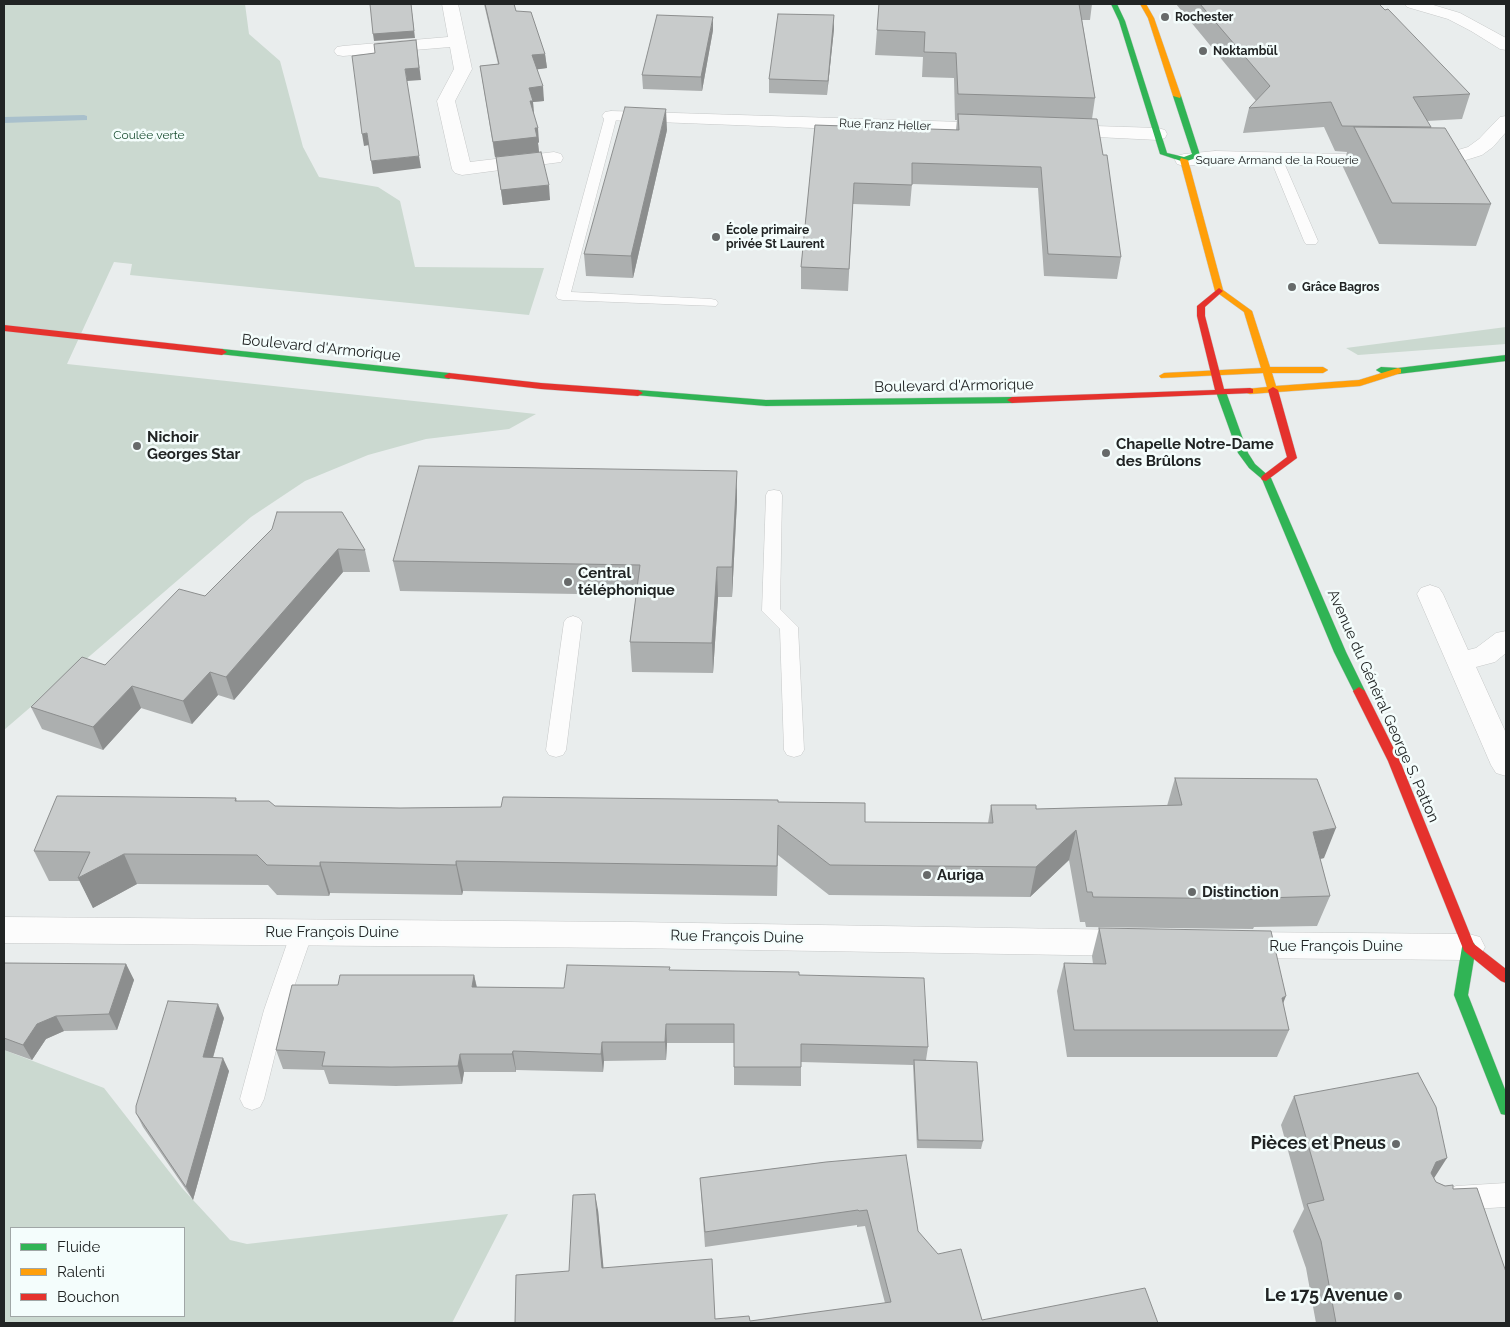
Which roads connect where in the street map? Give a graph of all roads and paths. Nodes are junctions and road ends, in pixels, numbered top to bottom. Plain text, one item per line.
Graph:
1 (450, 4) edge
2 (1114, 4) edge
3 (1143, 4) edge
4 (1422, 5) edge
5 (458, 41) junction
6 (1506, 45) edge
7 (343, 51) dead end
8 (611, 116) joint
9 (1506, 121) edge
10 (1008, 129) edge
11 (1046, 131) edge
12 (1158, 134) junction
13 (554, 158) dead end
14 (1276, 158) junction
15 (1184, 160) junction
16 (1311, 241) dead end
17 (1219, 291) junction
18 (711, 303) dead end
19 (4, 328) edge
20 (1506, 358) edge
21 (1266, 370) junction
22 (1338, 370) dead end
23 (1360, 370) dead end
24 (1398, 371) junction
25 (1216, 372) junction
26 (1155, 376) dead end
27 (752, 390) dead end
28 (1273, 390) junction
29 (635, 392) junction
30 (1221, 392) junction
31 (1266, 478) junction
32 (774, 495) dead end
33 (1430, 594) dead end
34 (573, 622) dead end
35 (1506, 640) edge
36 (1459, 662) junction
37 (556, 750) dead end
38 (794, 750) dead end
39 (1506, 765) edge
40 (4, 930) edge
41 (302, 932) junction
42 (1160, 944) edge
43 (1210, 945) edge
44 (1469, 947) junction
45 (1506, 977) edge
46 (252, 1099) dead end
47 (1506, 1109) edge
48 (1506, 1195) edge
49 (1437, 1199) edge

1 - 5 street
2 - 12 main road
3 - 15 main road
4 - 6 street
5 - 7 street
5 - 13 street
8 - 10 street, Rue Franz Heller
8 - 18 lane
9 - 14 street, Square Armand de la Rouerie
11 - 12 street
12 - 15 main road
14 - 15 street, Square Armand de la Rouerie
14 - 16 lane
15 - 17 main road
17 - 21 main road
17 - 25 main road, Avenue du Général George S. Patton
19 - 29 main road, Boulevard d'Armorique
20 - 24 main road
21 - 22 main road
21 - 25 main road
21 - 28 main road
23 - 24 main road
24 - 28 main road, Boulevard d'Armorique
25 - 26 main road
25 - 30 main road, Avenue du Général George S. Patton
27 - 29 main road, Boulevard d'Armorique
28 - 30 main road, Boulevard d'Armorique
28 - 31 main road
29 - 30 main road, Boulevard d'Armorique
30 - 31 main road, Avenue du Général George S. Patton
31 - 44 main road, Avenue du Général George S. Patton
32 - 38 lane
33 - 36 street
34 - 37 lane
35 - 36 street
36 - 39 street
40 - 41 street, Rue François Duine
41 - 42 street, Rue François Duine
41 - 46 lane
43 - 44 street, Rue François Duine
44 - 45 main road, Avenue du Général George S. Patton
44 - 47 main road
48 - 49 lane

